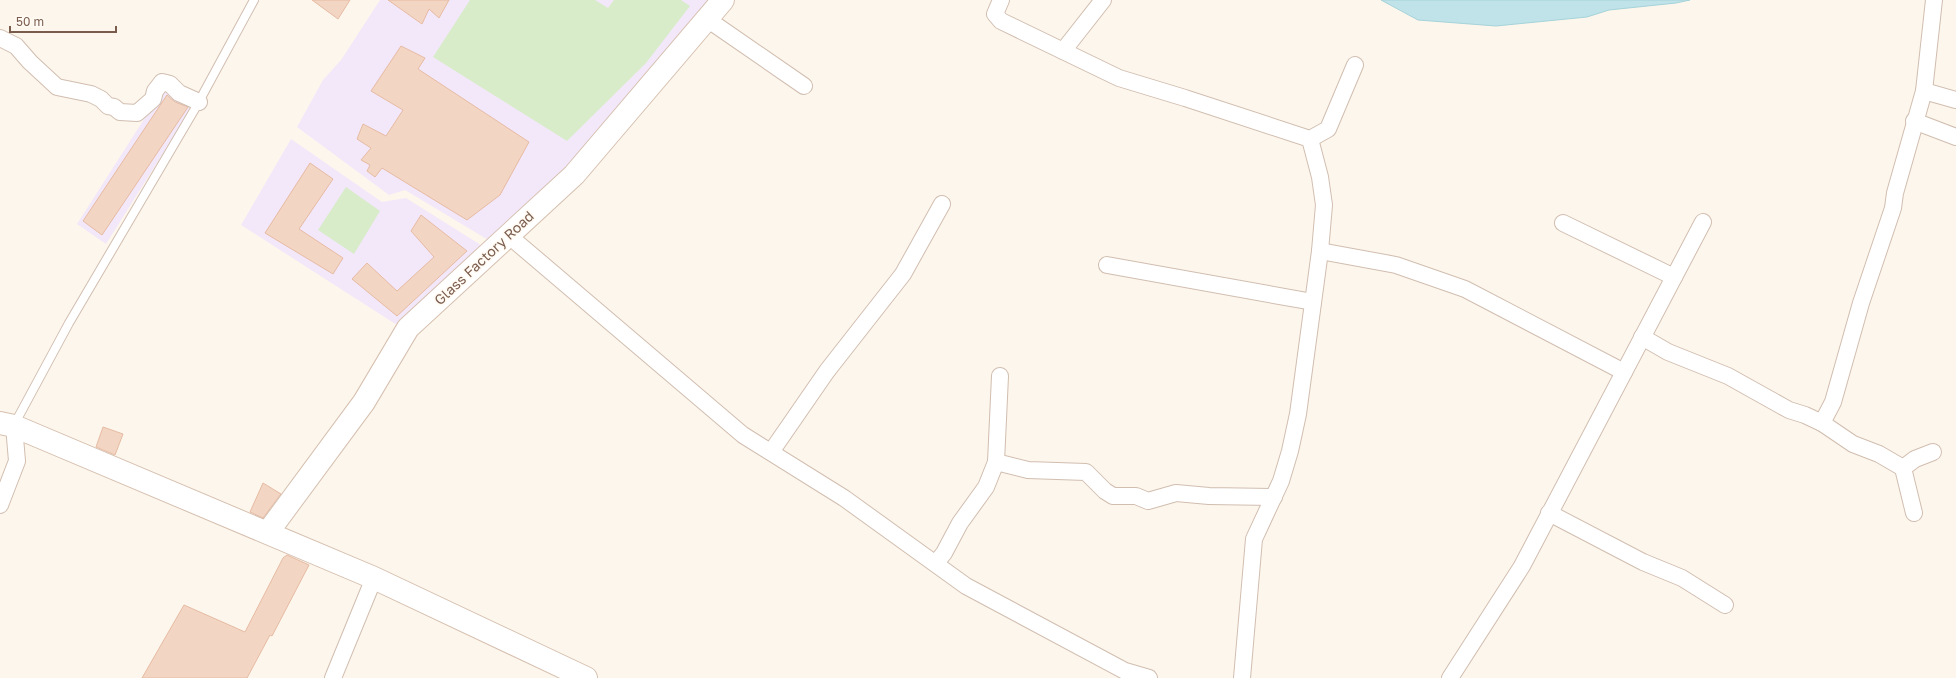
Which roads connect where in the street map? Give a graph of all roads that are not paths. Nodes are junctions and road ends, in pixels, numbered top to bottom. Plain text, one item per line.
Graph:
1 (254, 0) edge
2 (723, 0) edge
3 (1001, 0) edge
4 (1103, 0) edge
5 (1934, 0) edge
6 (707, 19) junction
7 (0, 38) edge
8 (1063, 51) junction
9 (1355, 65) dead end
10 (804, 86) dead end
11 (1924, 91) junction
12 (1956, 100) edge
13 (199, 102) junction
14 (1914, 121) junction
15 (1956, 137) edge
16 (1310, 140) junction
17 (942, 204) dead end
18 (1703, 222) dead end
19 (1563, 223) dead end
20 (508, 235) junction
21 (1320, 251) junction
22 (1107, 265) dead end
23 (1674, 277) junction
24 (1313, 302) junction
25 (1642, 337) junction
26 (1624, 372) junction
27 (1000, 376) dead end
28 (1822, 423) junction
29 (7, 424) edge
30 (771, 452) junction
31 (1933, 452) dead end
32 (996, 462) junction
33 (1904, 468) junction
34 (1274, 497) junction
35 (0, 505) edge
36 (1549, 513) junction
37 (1914, 514) dead end
38 (268, 532) junction
39 (936, 563) junction
40 (374, 578) junction
41 (1725, 605) dead end
42 (333, 678) edge
43 (586, 678) edge
44 (1149, 678) edge
45 (1242, 678) edge
46 (1450, 678) edge

1 - 13 lane
2 - 6 main road, Glass Factory Road
3 - 8 street
4 - 8 street
5 - 11 street
6 - 10 street
6 - 20 main road, Glass Factory Road
7 - 13 street
8 - 16 street
9 - 16 street
11 - 12 street
11 - 14 street
13 - 29 lane
14 - 15 street
14 - 28 street
16 - 21 street
17 - 30 street
18 - 23 street
19 - 23 street
20 - 30 street
20 - 38 main road, Glass Factory Road
21 - 24 street
21 - 26 street
22 - 24 street
23 - 25 street
24 - 34 street
25 - 26 street
25 - 28 street
26 - 36 street
27 - 32 street
28 - 33 street
29 - 35 street
29 - 38 main road
30 - 39 street
31 - 33 street
32 - 34 street
32 - 39 street
33 - 37 street
34 - 45 street
36 - 41 street
36 - 46 street
38 - 40 main road
39 - 44 street
40 - 42 street
40 - 43 main road

